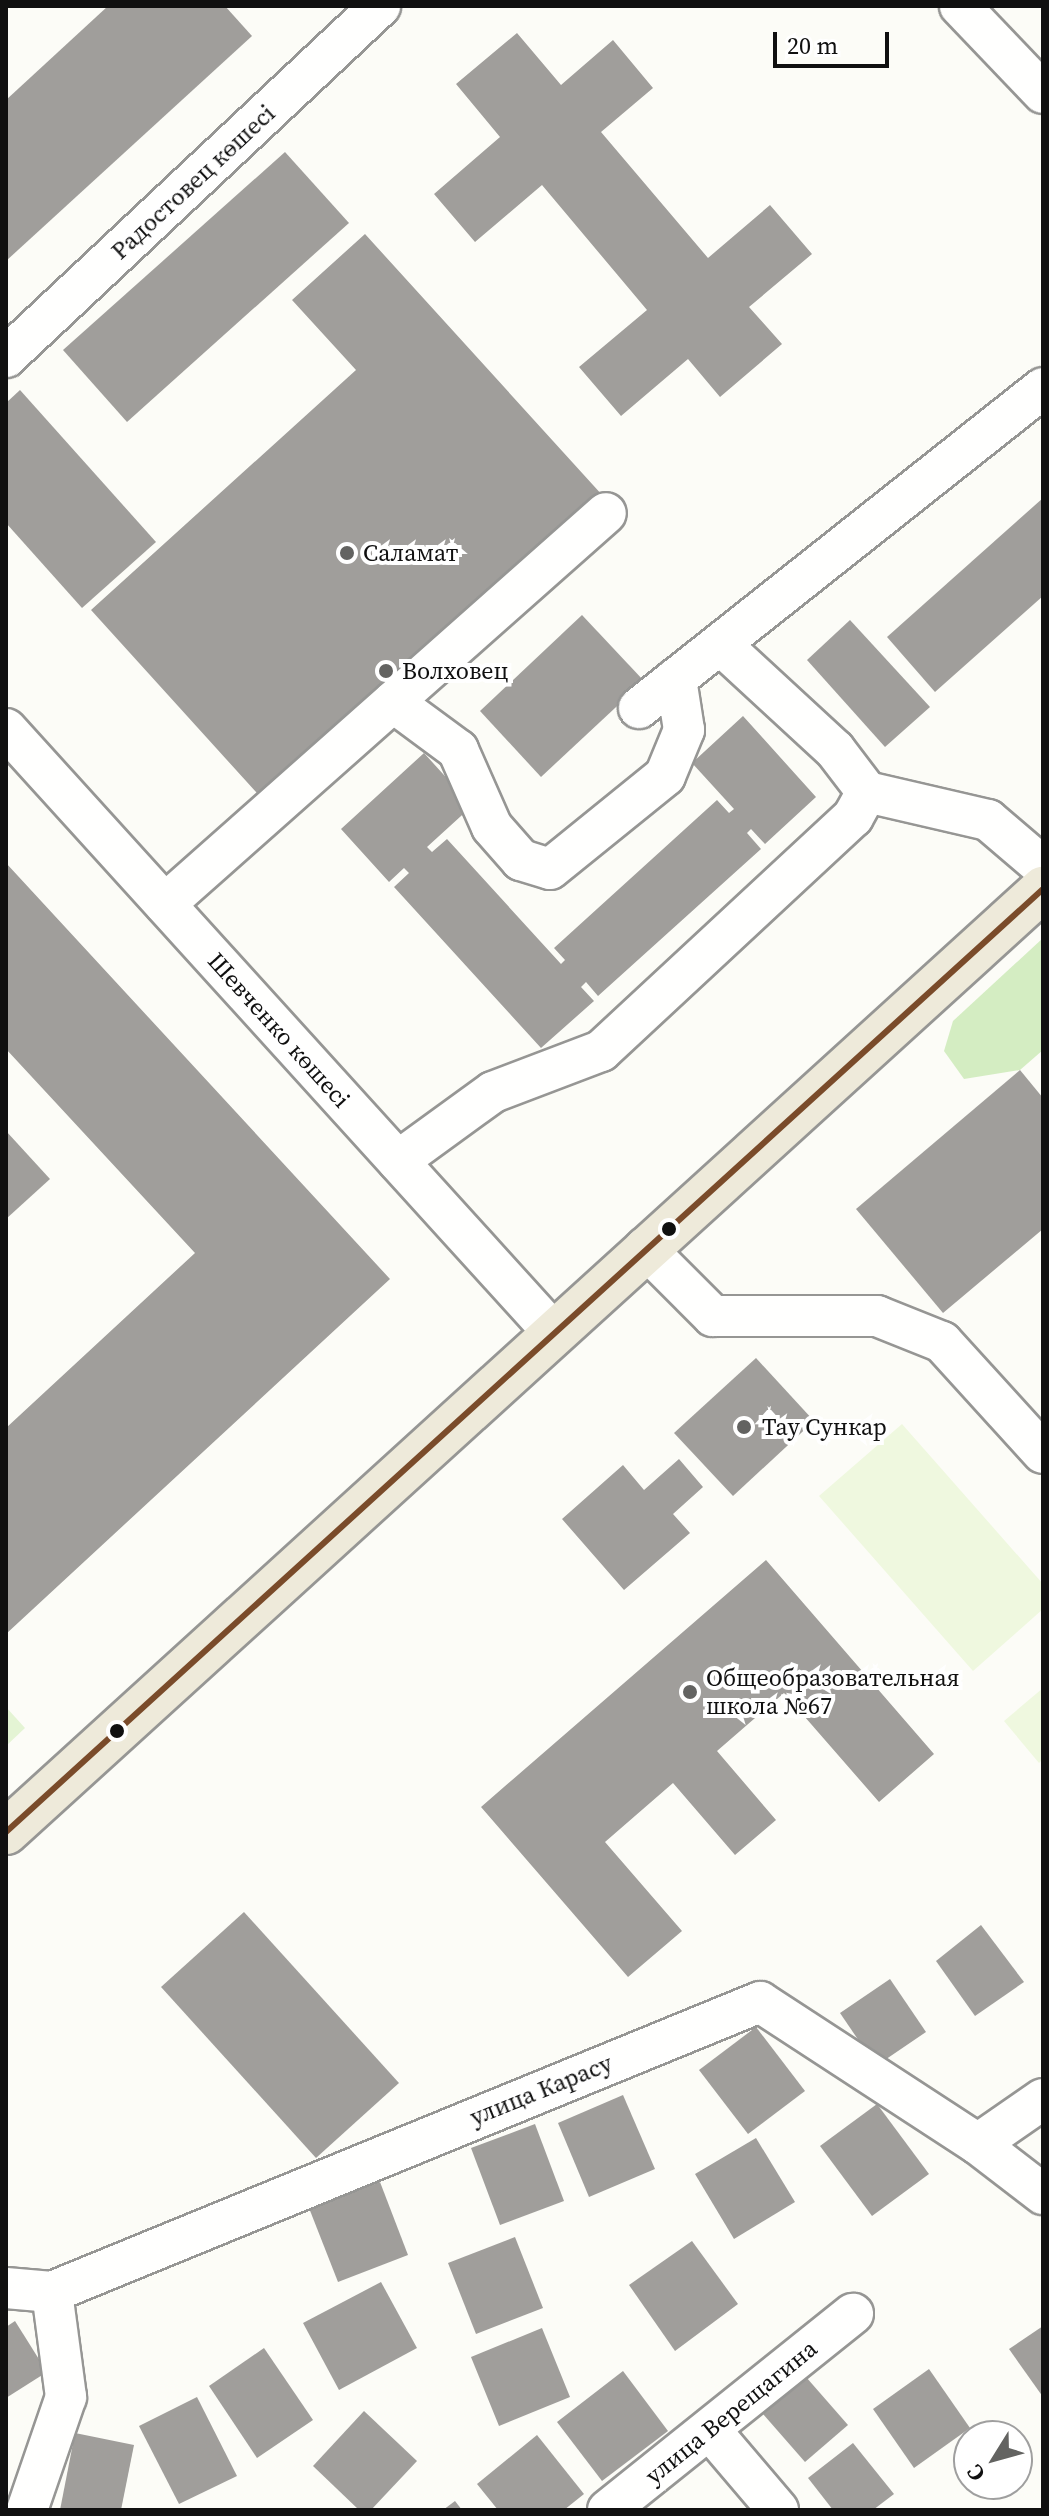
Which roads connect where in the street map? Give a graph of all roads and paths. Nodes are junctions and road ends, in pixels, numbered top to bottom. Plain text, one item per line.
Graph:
1 (380, 6) edge
2 (960, 6) edge
3 (1043, 93) edge
4 (6, 357) edge
5 (1043, 388) edge
6 (606, 513) dead end
7 (720, 644) junction
8 (676, 679) junction
9 (393, 702) junction
10 (639, 708) dead end
11 (6, 729) edge
12 (867, 792) junction
13 (1043, 867) edge
14 (1043, 889) edge
15 (165, 904) junction
16 (398, 1161) junction
17 (645, 1248) junction
18 (552, 1331) junction
19 (1043, 1453) edge
20 (6, 1832) edge
21 (1043, 2099) edge
22 (978, 2144) junction
23 (1043, 2194) edge
24 (6, 2288) edge
25 (52, 2292) junction
26 (853, 2314) dead end
27 (710, 2430) junction
28 (27, 2510) edge
29 (608, 2510) edge
30 (778, 2510) edge

1 - 4 street, Радостовец көшесі
2 - 3 street
5 - 7 street
6 - 9 street
7 - 8 street
7 - 12 street
8 - 9 street
8 - 10 street
9 - 15 street
11 - 15 street, Шевченко көшесі
12 - 13 street
12 - 16 street
14 - 17 main road
15 - 16 street, Шевченко көшесі
16 - 18 street, Шевченко көшесі
17 - 18 main road
17 - 19 street
18 - 20 main road
21 - 22 street
22 - 23 street
22 - 25 street, улица Карасу
24 - 25 street, улица Карасу
25 - 28 street
26 - 27 street, улица Верещагина
27 - 29 street, улица Верещагина
27 - 30 street

